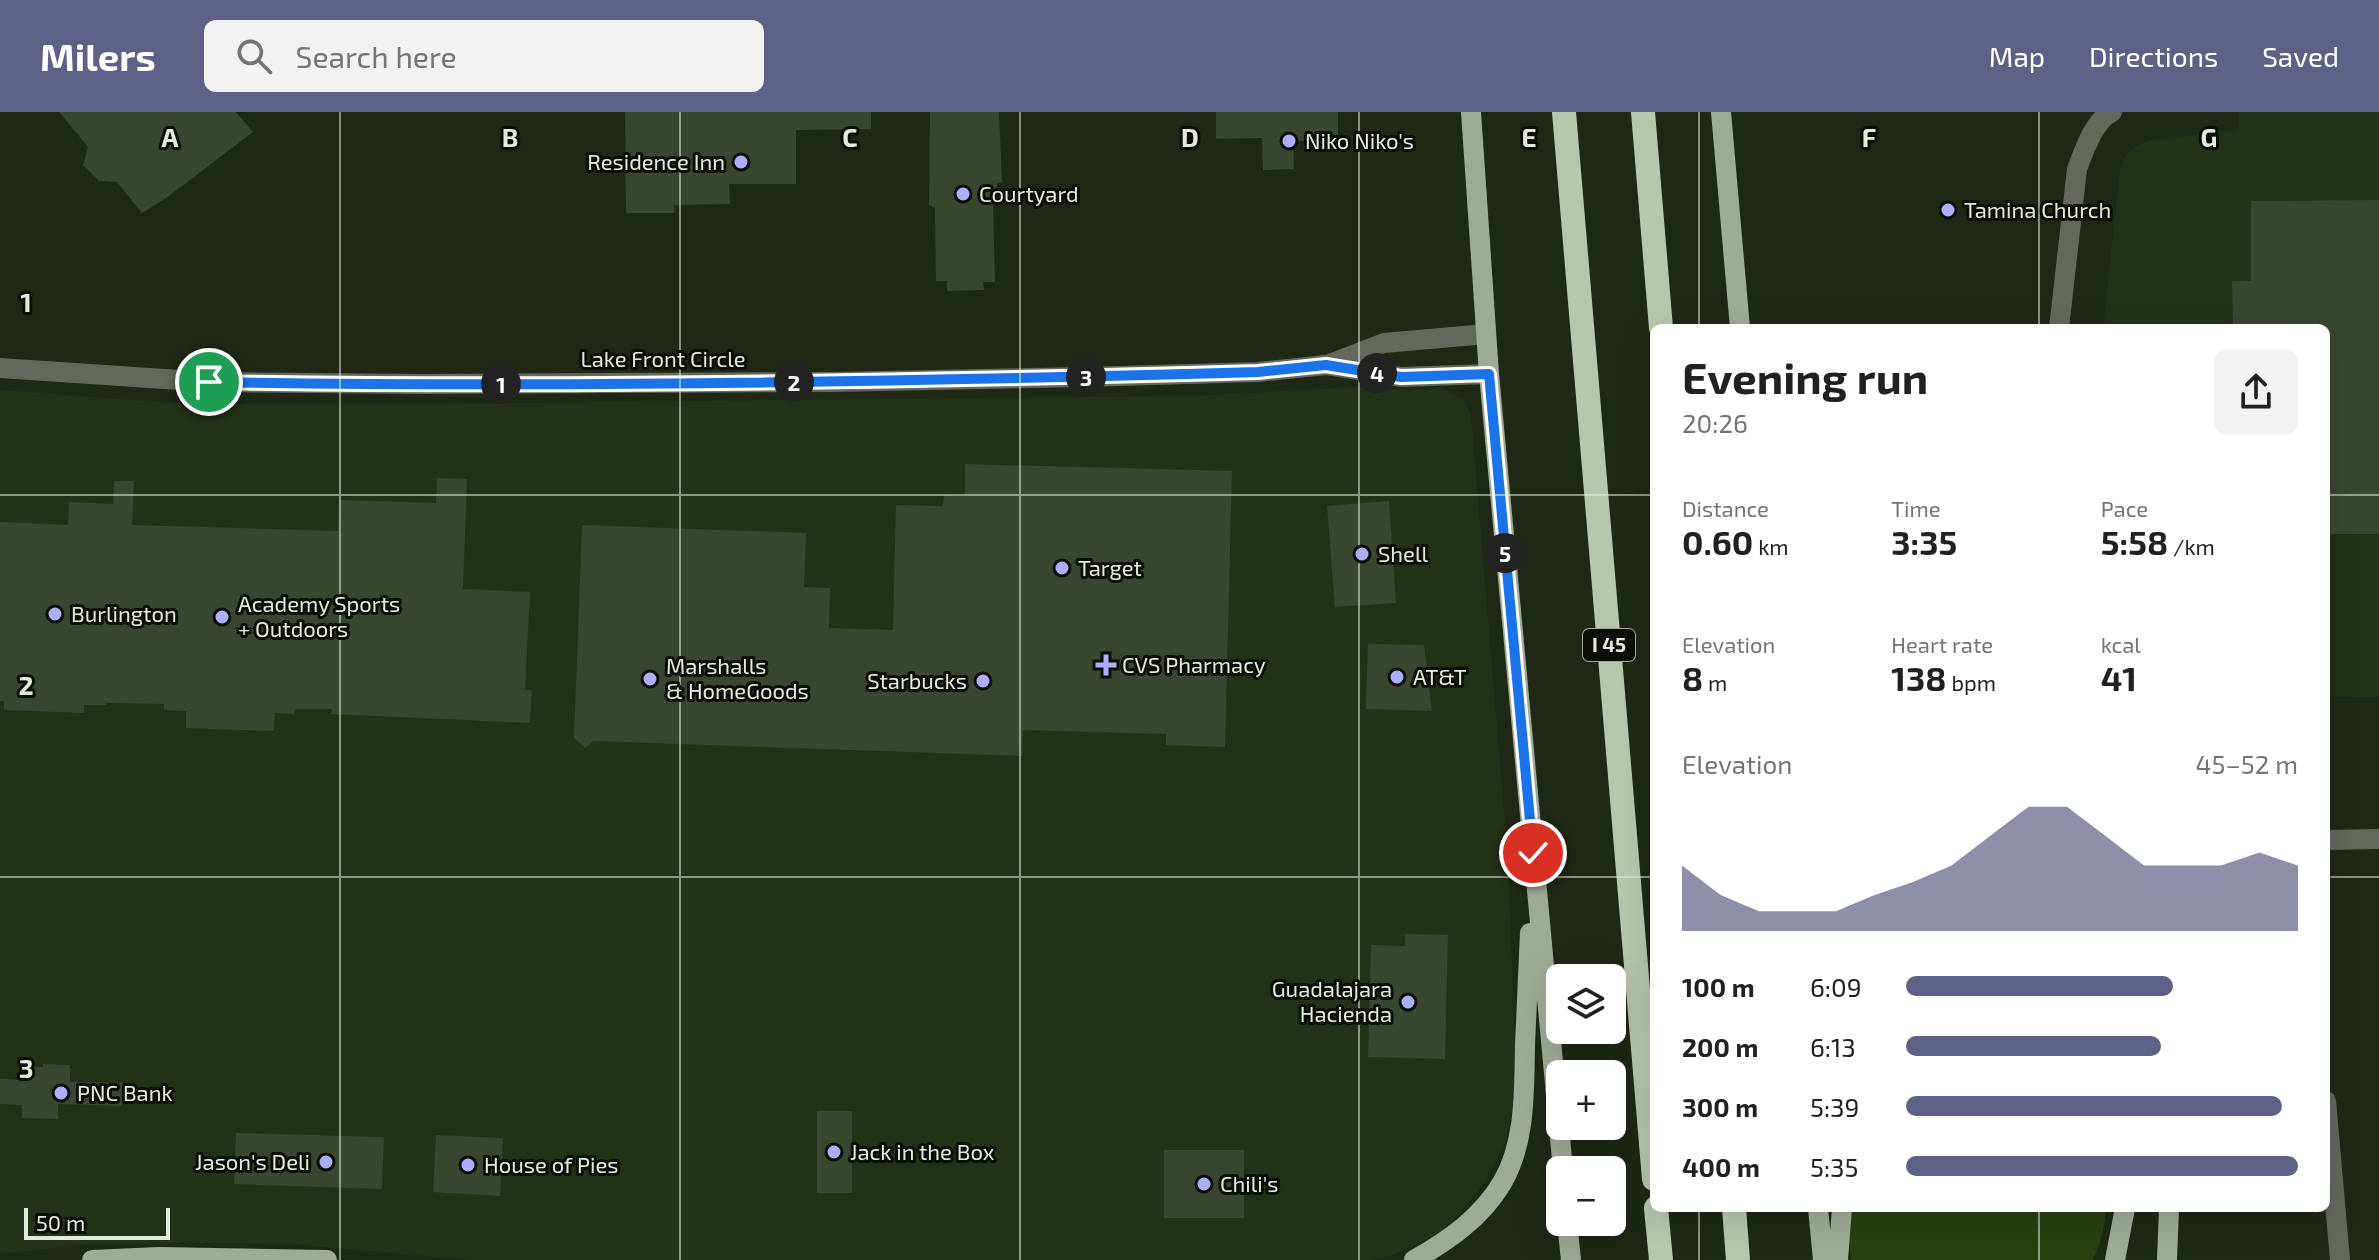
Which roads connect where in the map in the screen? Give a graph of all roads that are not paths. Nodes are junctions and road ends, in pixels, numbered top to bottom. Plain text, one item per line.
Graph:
1 (1471, 112) edge
2 (1564, 112) edge
3 (1643, 112) edge
4 (1721, 112) edge
5 (2112, 112) edge
6 (1661, 324) edge
7 (1740, 324) edge
8 (2059, 324) edge
9 (1486, 334) junction
10 (1326, 365) junction
11 (0, 368) edge
12 (1489, 374) junction
13 (2379, 839) edge
14 (2330, 840) edge
15 (1533, 853) junction
16 (1650, 1132) edge
17 (2330, 1146) edge
18 (1562, 1156) edge
19 (1656, 1212) edge
20 (1734, 1212) edge
21 (1818, 1212) edge
22 (1842, 1212) edge
23 (2124, 1212) edge
24 (2169, 1212) edge
25 (1568, 1236) edge
26 (92, 1260) edge
27 (327, 1260) edge
28 (1414, 1260) edge
29 (1571, 1260) edge
30 (1661, 1260) edge
31 (1738, 1260) edge
32 (1823, 1260) edge
33 (1838, 1260) edge
34 (2115, 1260) edge
35 (2167, 1260) edge
36 (2340, 1260) edge

1 - 9 main road
2 - 16 highway, I 45
3 - 6 highway
4 - 7 main road
5 - 8 street
9 - 10 street, Lake Front Circle
9 - 12 main road
10 - 11 street, Lake Front Circle
10 - 12 street, Lake Front Circle
12 - 15 main road
13 - 14 street
15 - 18 main road
15 - 28 main road
17 - 36 street
19 - 30 highway
20 - 31 highway
21 - 32 main road
22 - 33 main road
23 - 34 main road
24 - 35 main road
25 - 29 main road
26 - 27 main road

